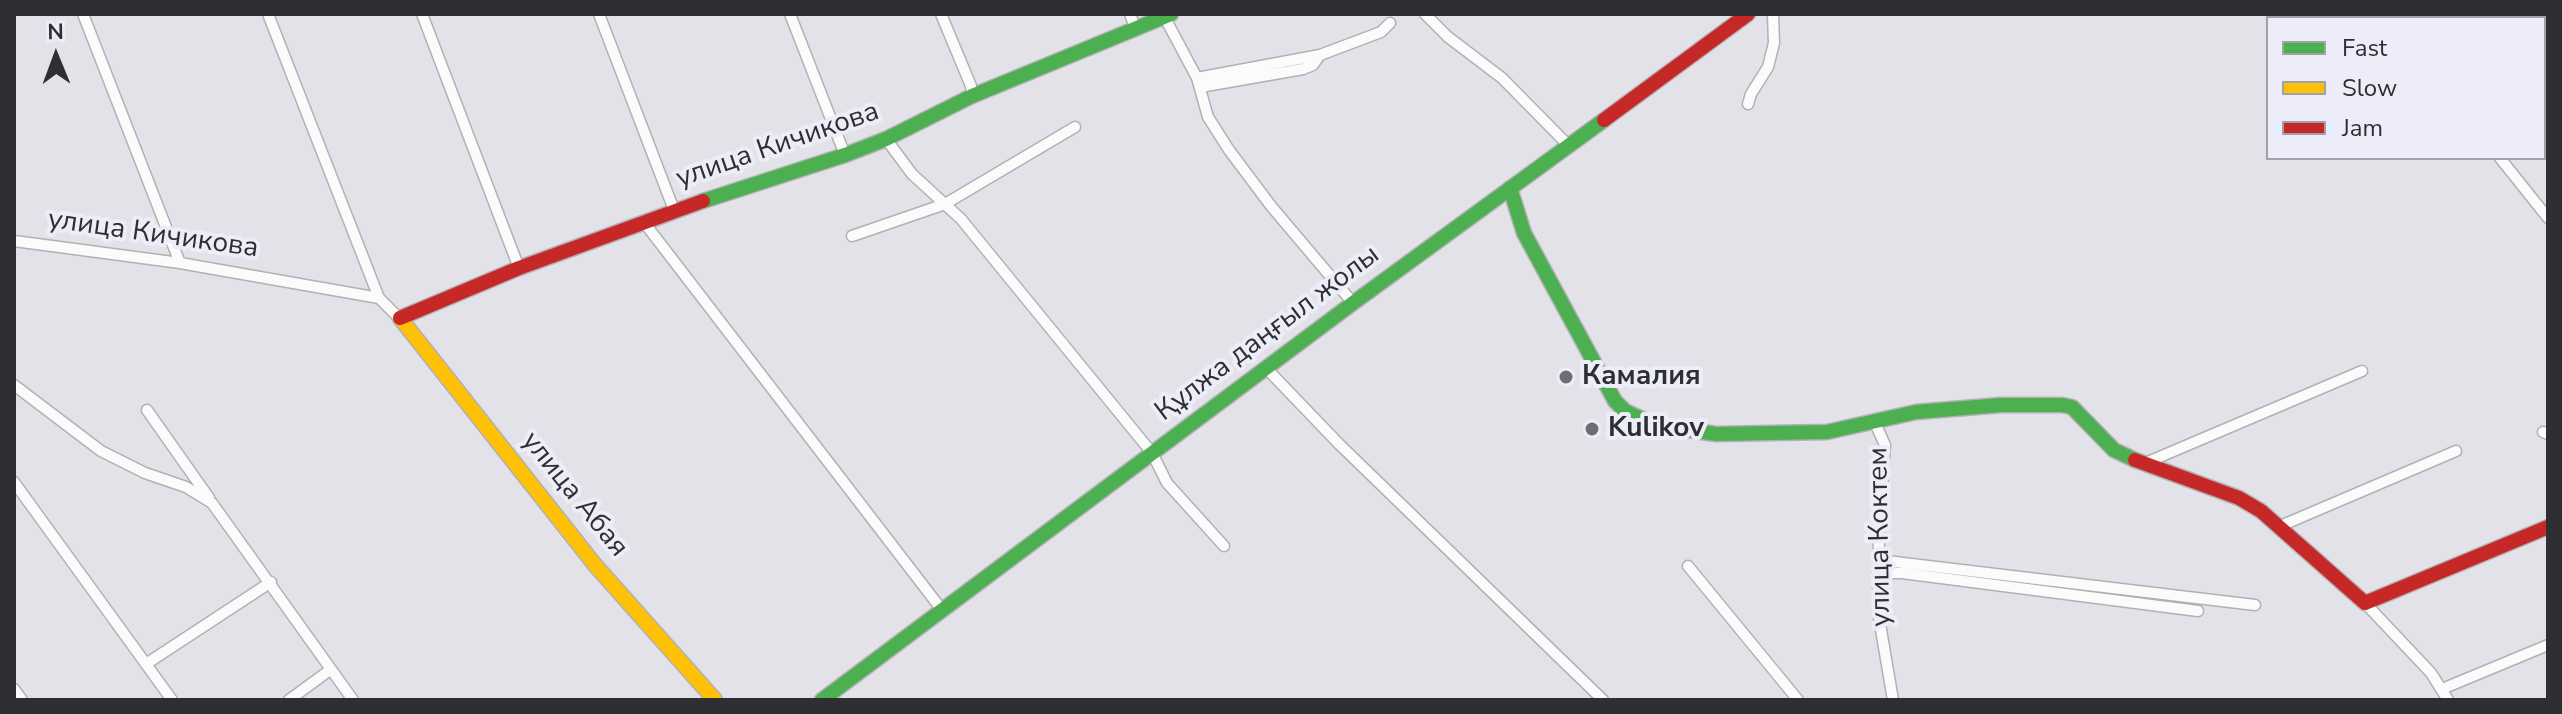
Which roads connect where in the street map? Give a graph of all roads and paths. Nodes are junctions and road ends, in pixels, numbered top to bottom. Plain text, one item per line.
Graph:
1 (83, 14) edge
2 (268, 14) edge
3 (422, 14) edge
4 (599, 14) edge
5 (790, 14) edge
6 (941, 14) edge
7 (1130, 14) edge
8 (1425, 14) edge
9 (1748, 14) edge
10 (1773, 14) edge
11 (1168, 16) edge
12 (1390, 23) dead end
13 (1136, 30) junction
14 (1199, 82) junction
15 (972, 96) junction
16 (1748, 104) dead end
17 (1075, 127) dead end
18 (886, 139) junction
19 (1569, 146) junction
20 (845, 155) junction
21 (2502, 160) edge
22 (1510, 188) junction
23 (945, 204) junction
24 (674, 210) junction
25 (2548, 218) edge
26 (643, 221) junction
27 (852, 236) dead end
28 (14, 241) edge
29 (180, 263) junction
30 (519, 268) junction
31 (379, 298) junction
32 (1353, 303) junction
33 (399, 318) junction
34 (1266, 368) junction
35 (2362, 371) dead end
36 (14, 385) edge
37 (147, 410) dead end
38 (1875, 423) junction
39 (2456, 451) dead end
40 (1152, 453) junction
41 (2143, 464) junction
42 (14, 482) edge
43 (212, 503) junction
44 (2278, 527) junction
45 (2548, 527) edge
46 (1224, 546) dead end
47 (1878, 560) junction
48 (1688, 566) dead end
49 (1878, 573) junction
50 (271, 582) junction
51 (2365, 603) junction
52 (2255, 605) dead end
53 (942, 610) junction
54 (2198, 611) dead end
55 (2548, 645) edge
56 (146, 664) junction
57 (330, 670) junction
58 (14, 689) edge
59 (2442, 689) junction
60 (22, 700) edge
61 (172, 700) edge
62 (289, 700) edge
63 (353, 700) edge
64 (715, 700) edge
65 (822, 700) edge
66 (1603, 700) edge
67 (1798, 700) edge
68 (1893, 700) edge
69 (2448, 700) edge

1 - 29 street
2 - 31 street
3 - 30 street
4 - 24 street
5 - 20 street
6 - 15 street
7 - 13 street
8 - 19 street
9 - 19 street, Құлжа даңғыл жолы
10 - 16 street
11 - 13 street, улица Кичикова
11 - 14 street
12 - 14 street
13 - 15 street, улица Кичикова
14 - 32 street
15 - 18 street, улица Кичикова
17 - 23 street
18 - 20 street, улица Кичикова
18 - 23 street
19 - 22 street, Құлжа даңғыл жолы
20 - 24 street, улица Кичикова
21 - 25 street
22 - 32 street, Құлжа даңғыл жолы
22 - 38 street
23 - 27 street
23 - 40 street
24 - 26 street, улица Кичикова
26 - 30 street, улица Кичикова
26 - 53 street
28 - 29 street, улица Кичикова
29 - 31 street, улица Кичикова
30 - 33 street, улица Кичикова
31 - 33 street
32 - 34 street, Құлжа даңғыл жолы
33 - 64 street, улица Абая
34 - 40 street, Құлжа даңғыл жолы
34 - 66 street
35 - 41 street
36 - 43 street
37 - 43 street
38 - 41 street
38 - 47 street, улица Коктем
39 - 44 street
40 - 46 street
40 - 53 street, Құлжа даңғыл жолы
41 - 44 street
42 - 56 street
43 - 50 street
44 - 51 street
45 - 51 street
47 - 49 street, улица Коктем
47 - 52 street
48 - 67 street
49 - 54 street
49 - 68 street, улица Коктем
50 - 56 street
50 - 57 street
51 - 59 street
53 - 65 street, Құлжа даңғыл жолы
55 - 59 street
56 - 61 street
57 - 62 street
57 - 63 street
58 - 60 street
59 - 69 street

